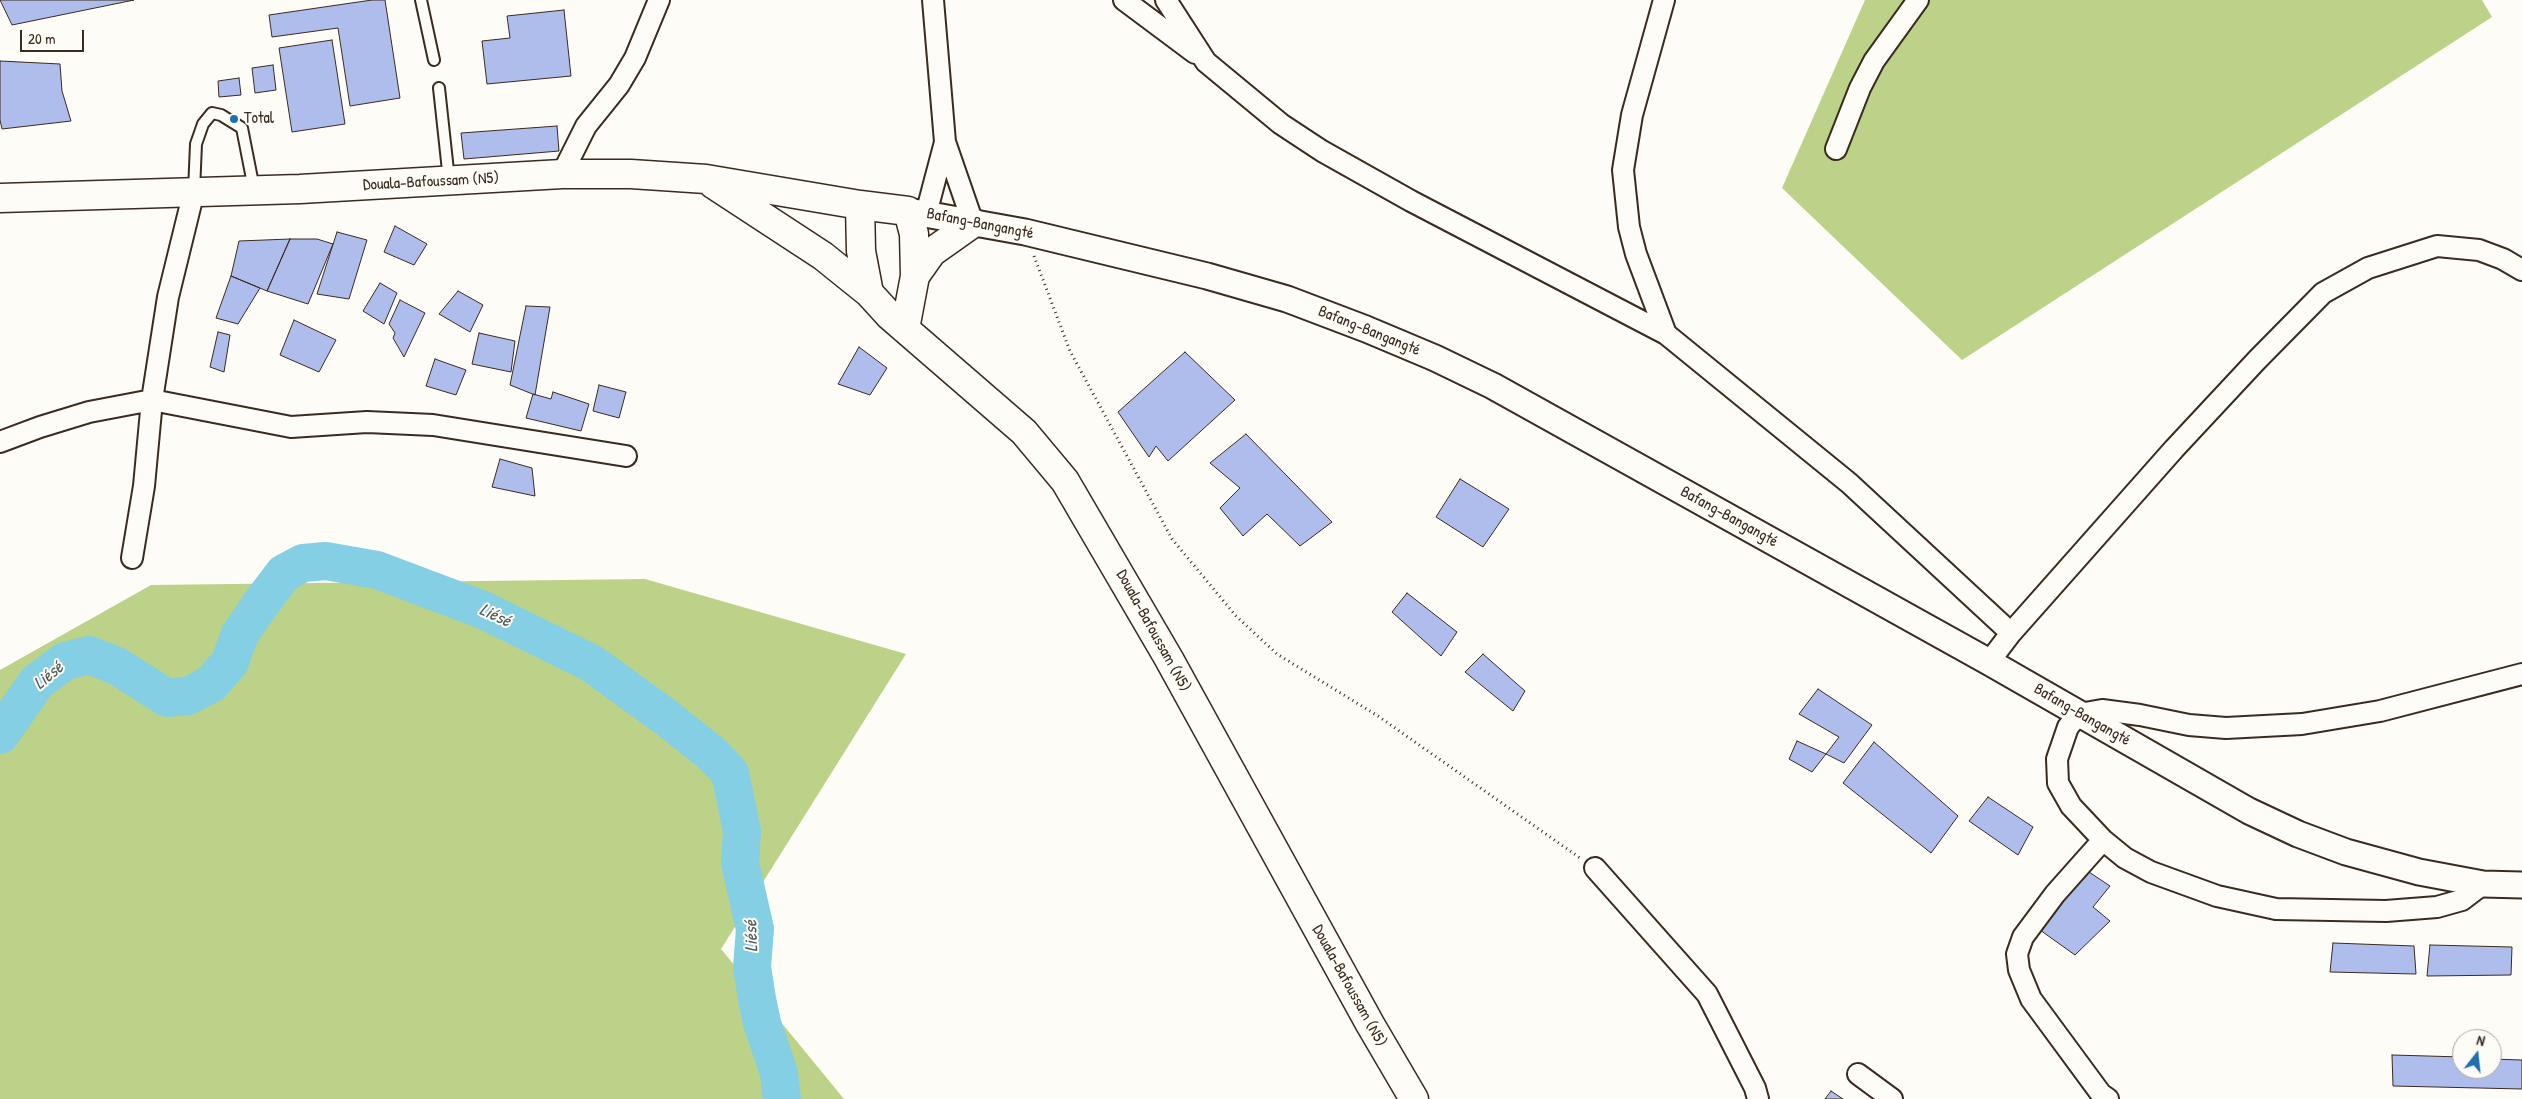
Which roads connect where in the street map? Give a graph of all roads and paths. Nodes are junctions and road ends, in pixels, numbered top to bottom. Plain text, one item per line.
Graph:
1 (421, 0) edge
2 (659, 0) edge
3 (933, 0) edge
4 (1124, 0) edge
5 (1166, 0) edge
6 (1664, 0) edge
7 (1918, 0) edge
8 (434, 60) dead end
9 (1206, 62) junction
10 (439, 88) dead end
11 (945, 142) junction
12 (1836, 149) dead end
13 (562, 174) junction
14 (706, 178) junction
15 (449, 181) junction
16 (254, 190) junction
17 (194, 191) junction
18 (0, 198) edge
19 (860, 205) junction
20 (917, 212) junction
21 (973, 223) junction
22 (1025, 232) junction
23 (2522, 270) edge
24 (915, 276) junction
25 (869, 293) junction
26 (905, 329) junction
27 (1666, 334) junction
28 (152, 400) junction
29 (0, 442) edge
30 (626, 456) dead end
31 (132, 558) dead end
32 (2011, 633) junction
33 (1990, 662) junction
34 (2522, 674) edge
35 (2079, 714) junction
36 (2103, 840) junction
37 (1595, 868) joint
38 (2483, 884) junction
39 (2522, 885) edge
40 (1858, 1074) dead end
41 (2102, 1097) edge
42 (1414, 1099) edge
43 (1758, 1099) edge
44 (1892, 1099) edge

1 - 8 lane
2 - 13 street
3 - 11 street
4 - 9 street
5 - 9 street
6 - 27 street
7 - 12 street
9 - 27 street
10 - 15 lane
11 - 20 street
11 - 21 street
13 - 14 highway, Douala-Bafoussam (N5)
13 - 15 highway, Douala-Bafoussam (N5)
14 - 19 highway, Douala-Bafoussam (N5)
14 - 25 highway, Douala-Bafoussam (N5)
15 - 16 highway, Douala-Bafoussam (N5)
16 - 17 highway, Douala-Bafoussam (N5)
16 - 17 lane
17 - 18 highway, Douala-Bafoussam (N5)
17 - 28 street
19 - 20 highway, Douala-Bafoussam (N5)
19 - 25 highway
20 - 21 street, Bafang-Bangangté
20 - 24 highway
21 - 22 street, Bafang-Bangangté
21 - 24 highway
22 - 33 street, Bafang-Bangangté
22 - 37 path
23 - 32 street
24 - 26 highway
25 - 26 highway, Douala-Bafoussam (N5)
26 - 42 highway, Douala-Bafoussam (N5)
27 - 32 street
28 - 29 street
28 - 30 street
28 - 31 street
32 - 33 street
33 - 35 street, Bafang-Bangangté
34 - 35 street
35 - 36 street
35 - 38 street, Bafang-Bangangté
36 - 38 street
36 - 41 street
37 - 43 street
38 - 39 street, Bafang-Bangangté
40 - 44 street

